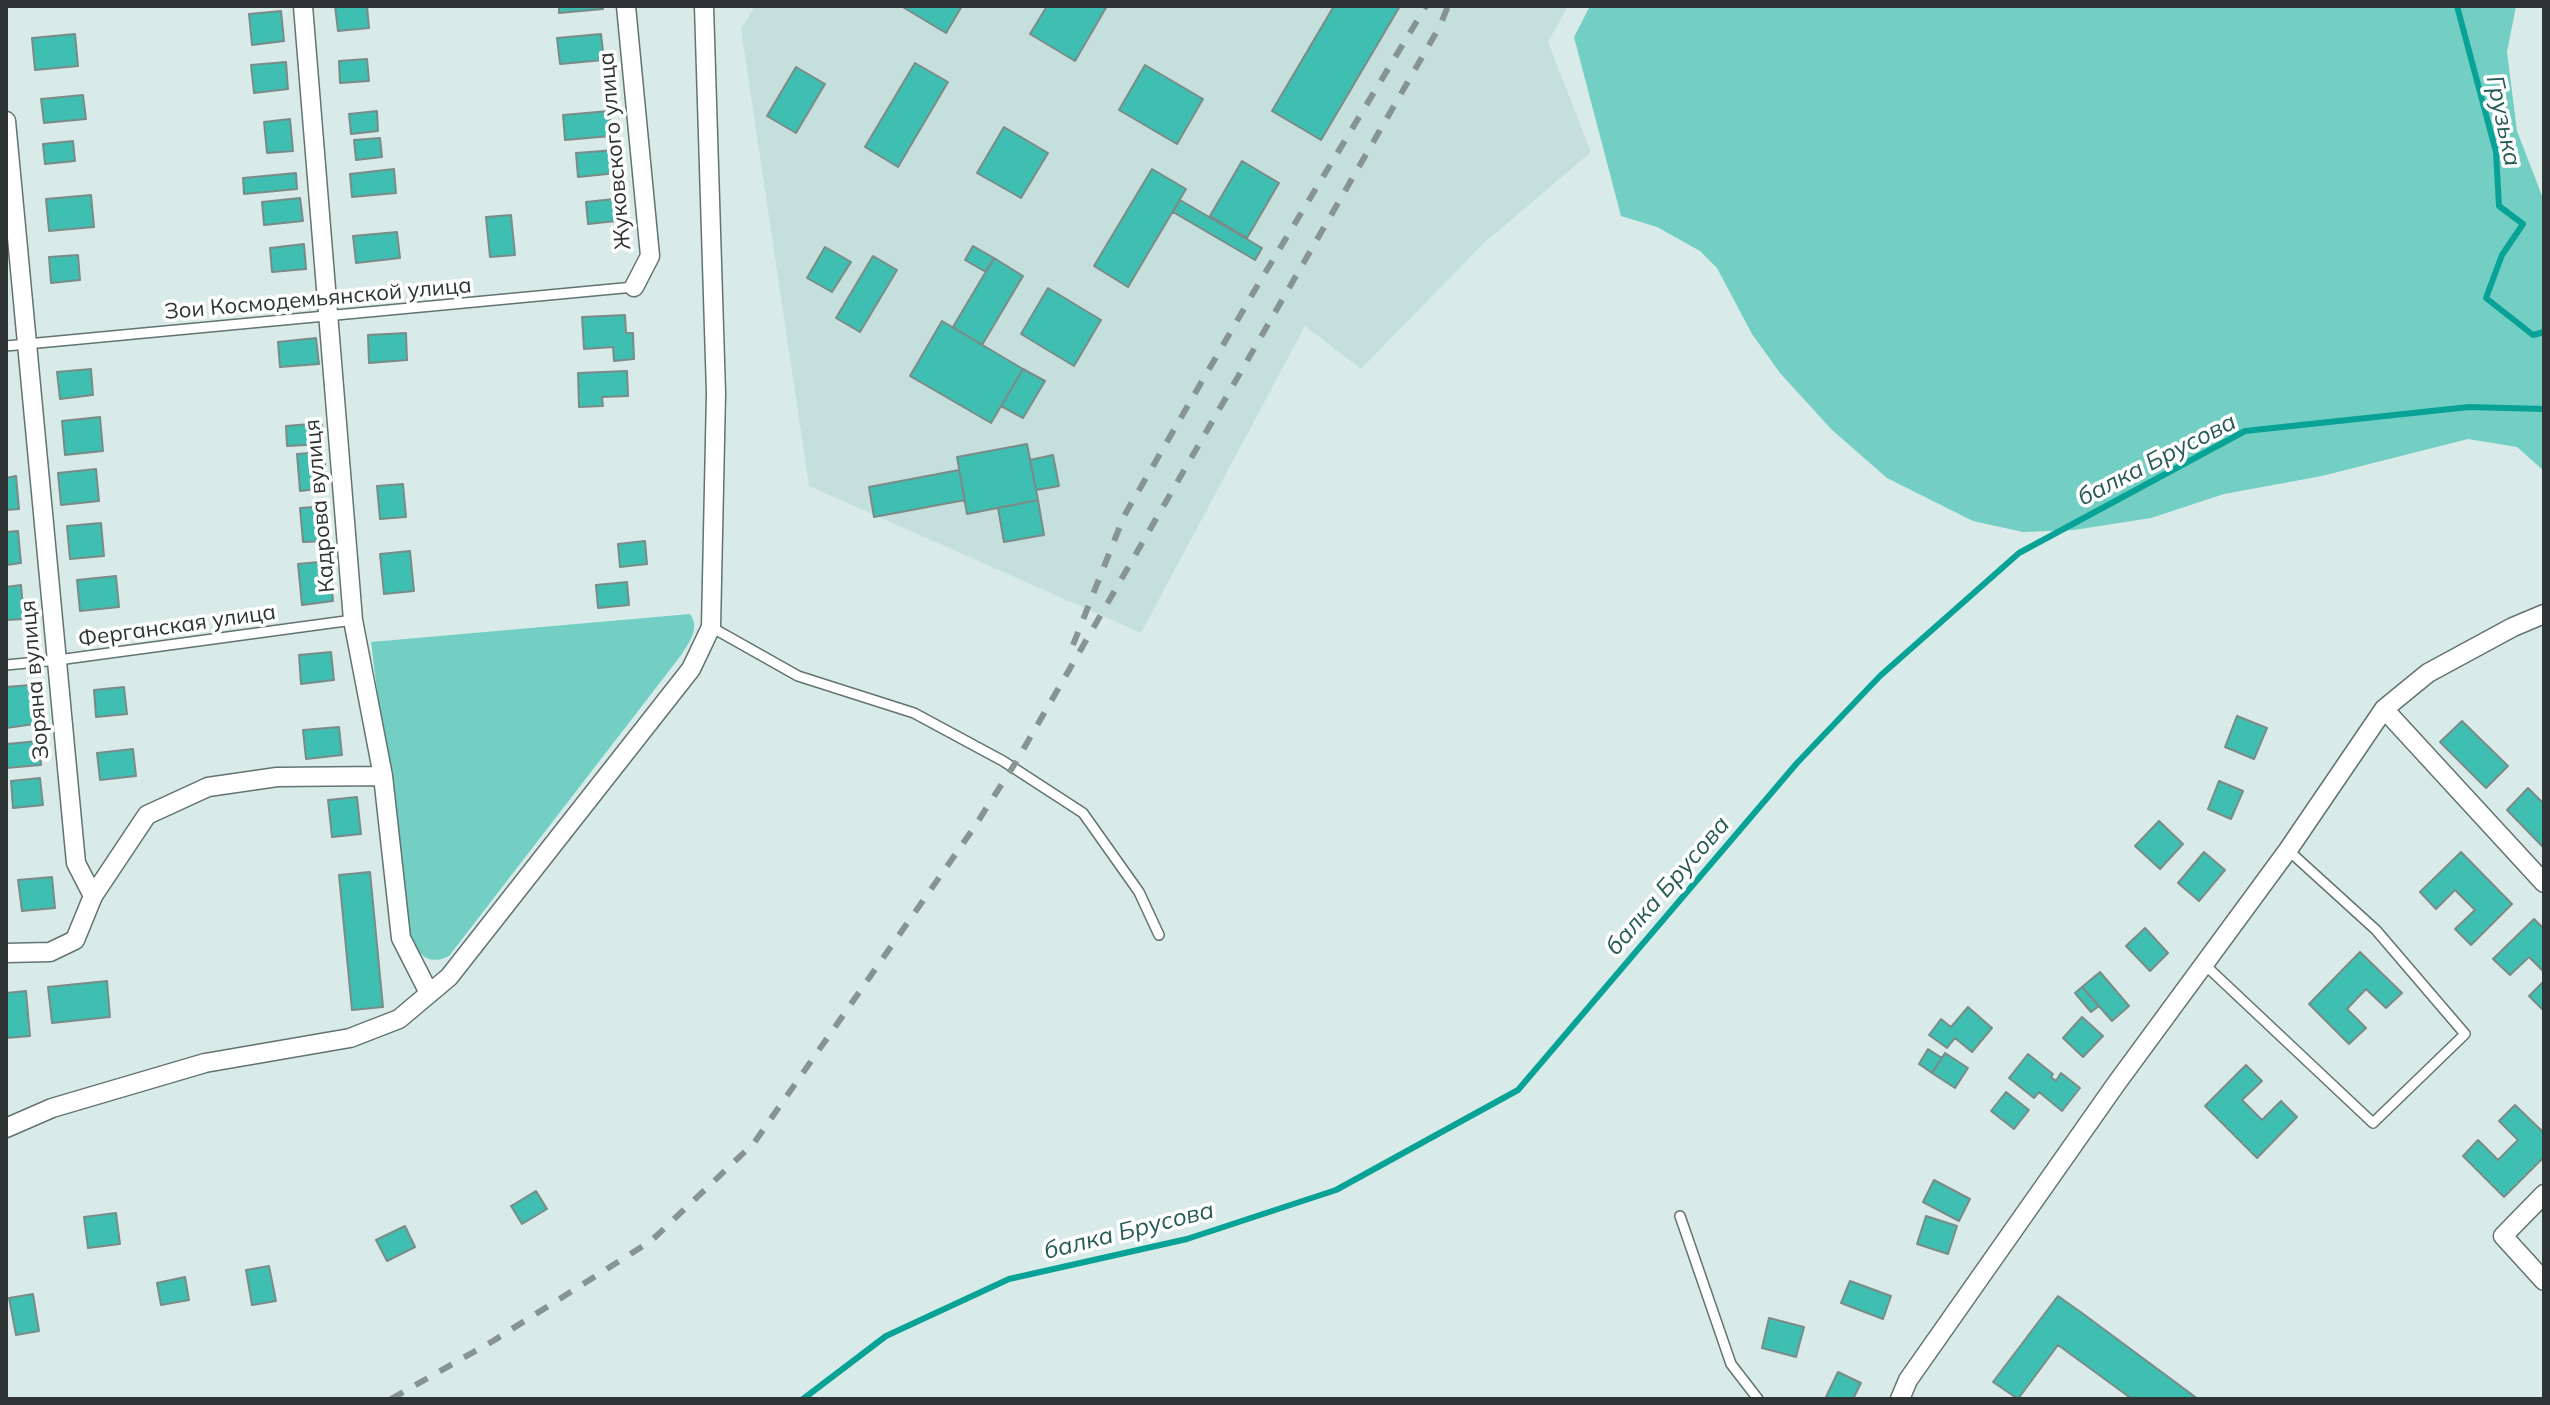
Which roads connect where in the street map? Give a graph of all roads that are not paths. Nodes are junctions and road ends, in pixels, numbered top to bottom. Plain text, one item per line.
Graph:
1 (303, 6) edge
2 (626, 6) edge
3 (704, 6) edge
4 (6, 121) edge
5 (634, 287) joint
6 (328, 316) junction
7 (27, 344) junction
8 (6, 346) edge
9 (2544, 614) edge
10 (353, 620) junction
11 (711, 627) junction
12 (58, 660) junction
13 (6, 665) edge
14 (2384, 709) junction
15 (383, 776) junction
16 (2288, 850) junction
17 (2544, 883) edge
18 (93, 896) junction
19 (1159, 935) dead end
20 (6, 953) edge
21 (2204, 964) junction
22 (429, 993) junction
23 (6, 1128) edge
24 (2544, 1194) edge
25 (1680, 1216) dead end
26 (2544, 1281) edge
27 (1758, 1399) edge
28 (1900, 1399) edge

1 - 6 street, Кадрова вулиця
2 - 5 street, Жуковского улица
3 - 11 street
4 - 7 street, Зоряна вулиця
5 - 6 lane, Зои Космодемьянской улица
6 - 7 lane, Зои Космодемьянской улица
6 - 10 street, Кадрова вулиця
7 - 8 lane, Зои Космодемьянской улица
7 - 12 street, Зоряна вулиця
9 - 14 street
10 - 12 lane, Ферганская улица
10 - 15 street, Кадрова вулиця
11 - 19 lane
11 - 22 street
12 - 13 lane, Ферганская улица
12 - 18 street, Зоряна вулиця
14 - 16 street
14 - 17 street
15 - 18 street
15 - 22 street, Кадрова вулиця
16 - 21 street
16 - 21 lane
18 - 20 street
21 - 28 street
22 - 23 street
24 - 26 street
25 - 27 lane

